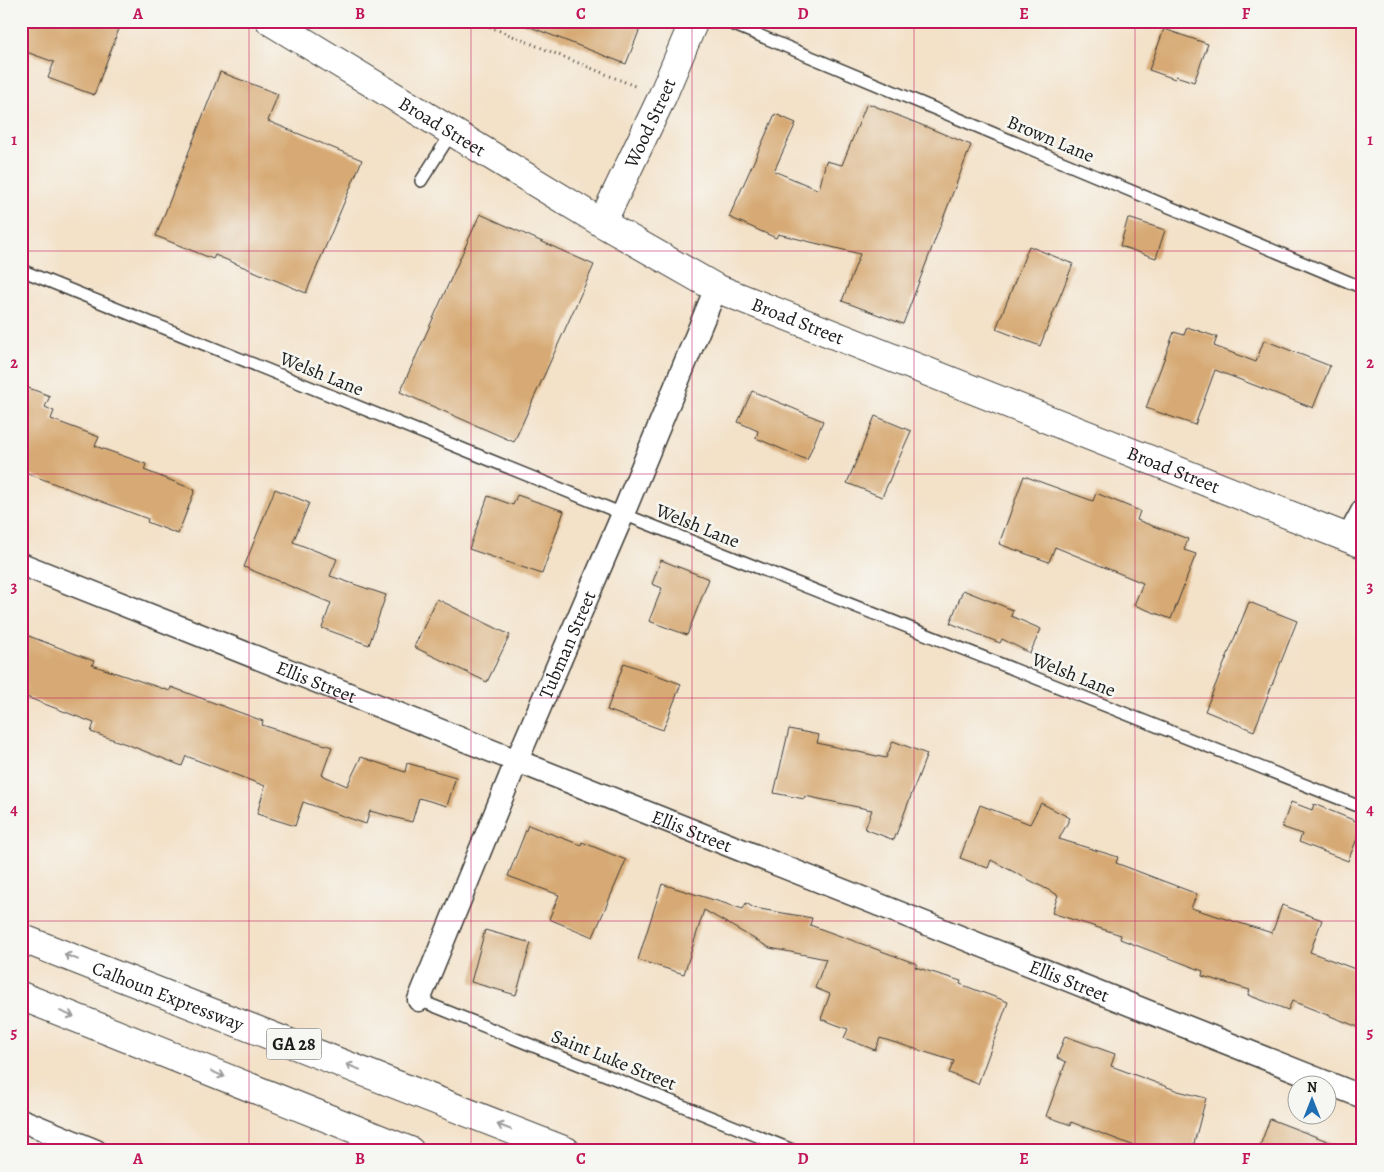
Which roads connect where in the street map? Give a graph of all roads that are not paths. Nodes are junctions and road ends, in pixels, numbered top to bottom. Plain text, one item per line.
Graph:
1 (270, 21) edge
2 (694, 21) edge
3 (725, 21) edge
4 (452, 132) junction
5 (421, 181) dead end
6 (602, 223) junction
7 (21, 270) edge
8 (716, 288) junction
9 (1363, 288) edge
10 (1363, 510) edge
11 (623, 514) junction
12 (1355, 542) edge
13 (21, 564) edge
14 (517, 760) junction
15 (1363, 808) edge
16 (21, 938) edge
17 (21, 996) edge
18 (419, 1000) joint
19 (1363, 1097) edge
20 (21, 1120) edge
21 (96, 1151) edge
22 (410, 1151) edge
23 (566, 1151) edge
24 (795, 1151) edge

1 - 4 main road, Broad Street
2 - 6 main road, Wood Street
3 - 9 lane, Brown Lane
4 - 5 lane
4 - 6 main road, Broad Street
6 - 8 main road, Broad Street
7 - 11 lane, Welsh Lane
8 - 11 street, Tubman Street
8 - 12 main road, Broad Street
10 - 12 street
11 - 14 street, Tubman Street
11 - 15 lane, Welsh Lane
13 - 14 street, Ellis Street
14 - 18 street, Tubman Street
14 - 19 street, Ellis Street
23 -> 16 main road, Calhoun Expressway / GA 28
17 -> 22 main road
18 - 24 lane, Saint Luke Street
20 - 21 street

